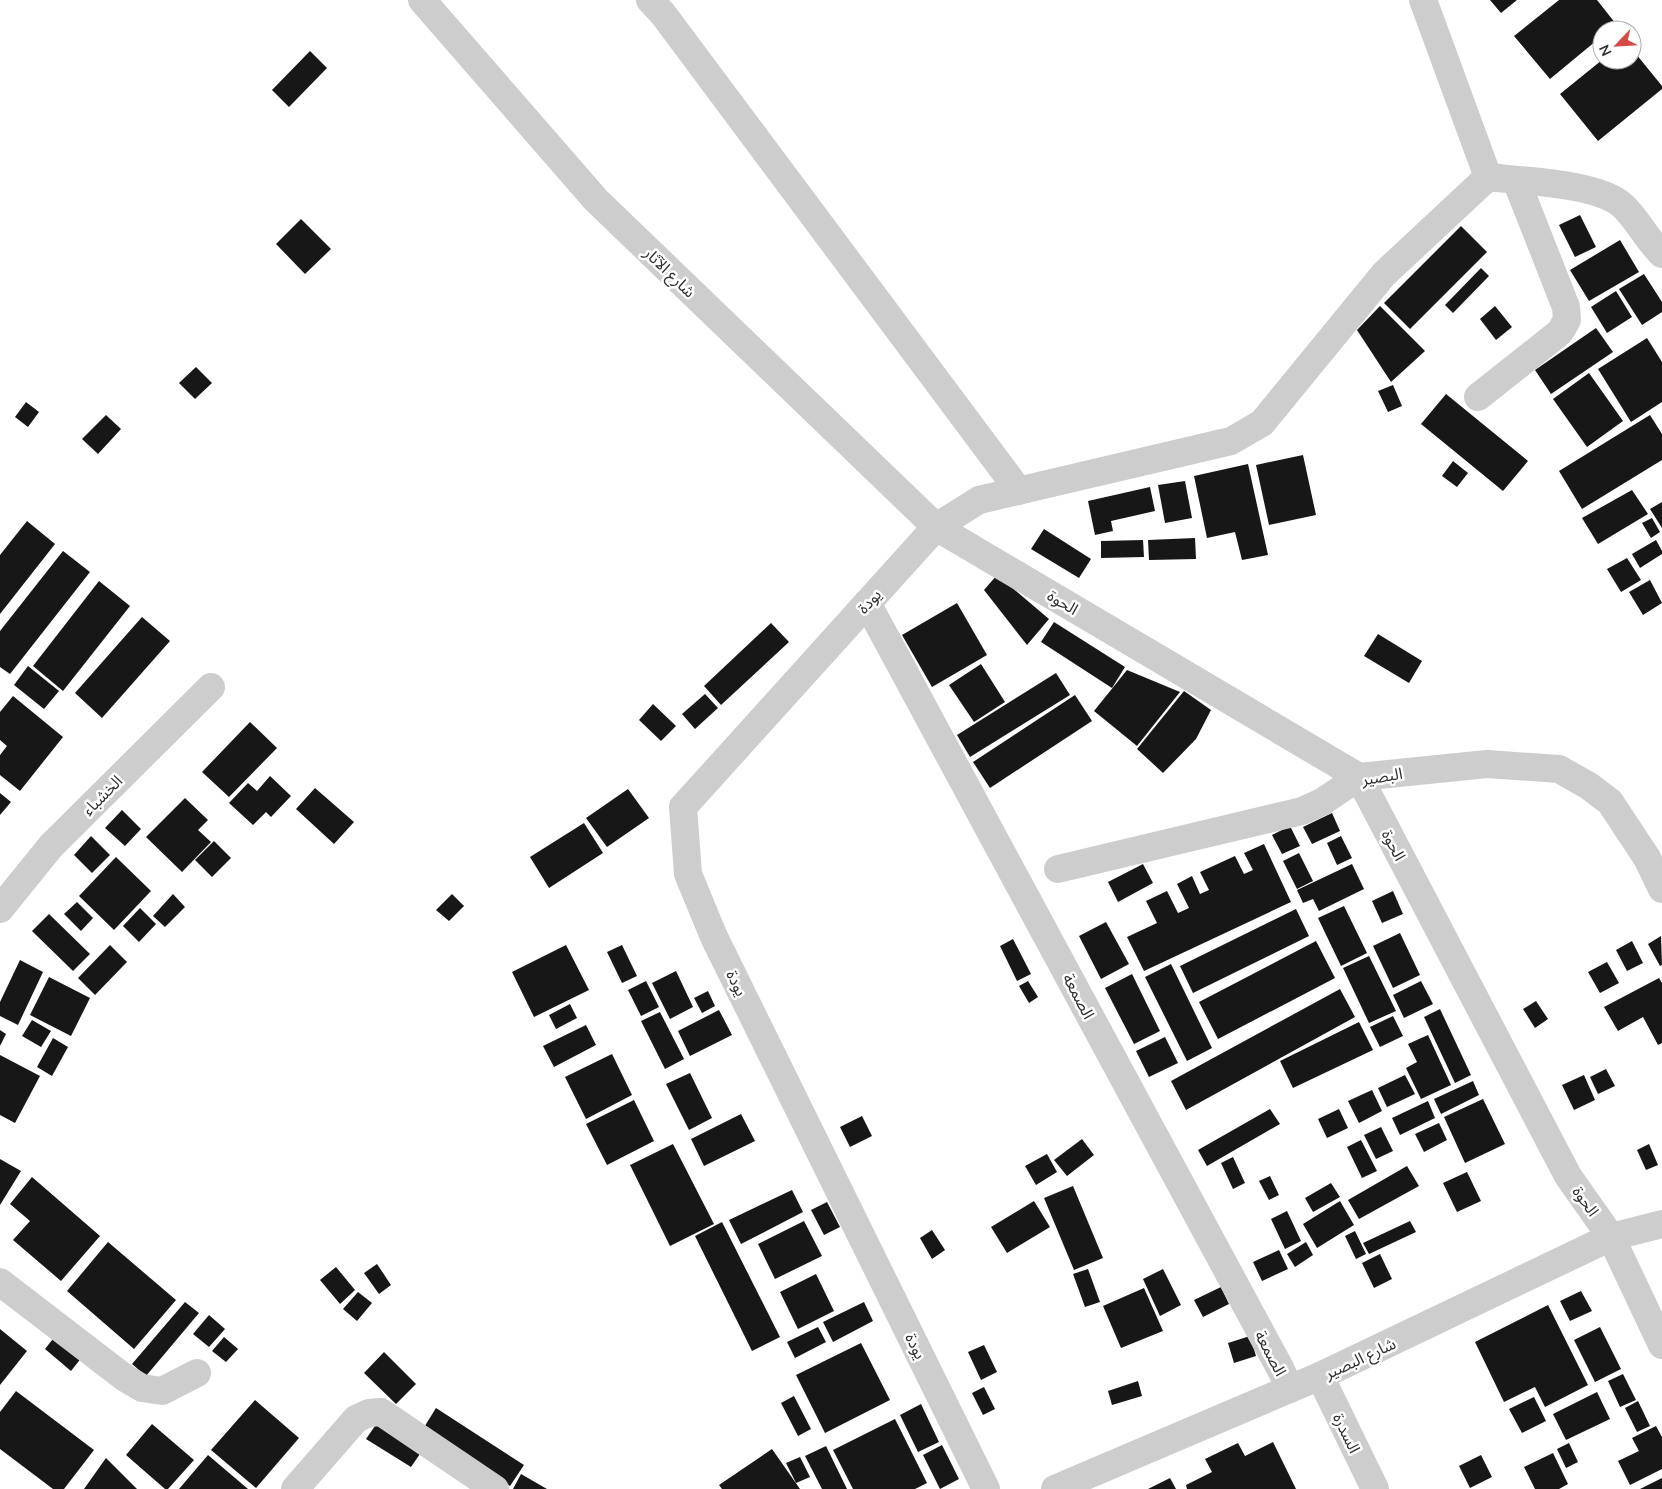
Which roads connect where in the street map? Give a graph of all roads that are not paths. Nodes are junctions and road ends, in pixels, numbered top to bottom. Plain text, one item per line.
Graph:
1 (422, 0) edge
2 (650, 0) edge
3 (1423, 0) edge
4 (1488, 177) junction
5 (1516, 180) junction
6 (1662, 254) edge
7 (1478, 397) dead end
8 (1019, 491) junction
9 (936, 527) junction
10 (867, 604) junction
11 (211, 687) dead end
12 (1359, 778) junction
13 (1058, 869) dead end
14 (1662, 889) edge
15 (0, 909) edge
16 (1662, 1224) edge
17 (1611, 1237) junction
18 (0, 1282) edge
19 (1662, 1345) edge
20 (197, 1373) dead end
21 (1320, 1376) junction
22 (1290, 1389) junction
23 (296, 1489) edge
24 (495, 1489) edge
25 (986, 1489) edge
26 (1056, 1489) edge
27 (1374, 1489) edge

1 - 9 street, شارع الآثار
2 - 8 street
3 - 4 street
4 - 5 street
4 - 8 street, يودة
5 - 6 street
5 - 7 street
8 - 9 street, يودة
9 - 10 street, يودة
9 - 12 street, الحوة
10 - 22 street, الصمعة
10 - 25 street, يودة
11 - 15 street, الخشباء
12 - 13 street, البصير
12 - 14 street, البصير
12 - 17 street, الحوة
16 - 17 street, شارع البصير
17 - 19 street, الحوة
17 - 21 street, شارع البصير
18 - 20 street
21 - 22 street, شارع البصير
21 - 27 street, السدرة
22 - 26 street, شارع البصير
23 - 24 street

